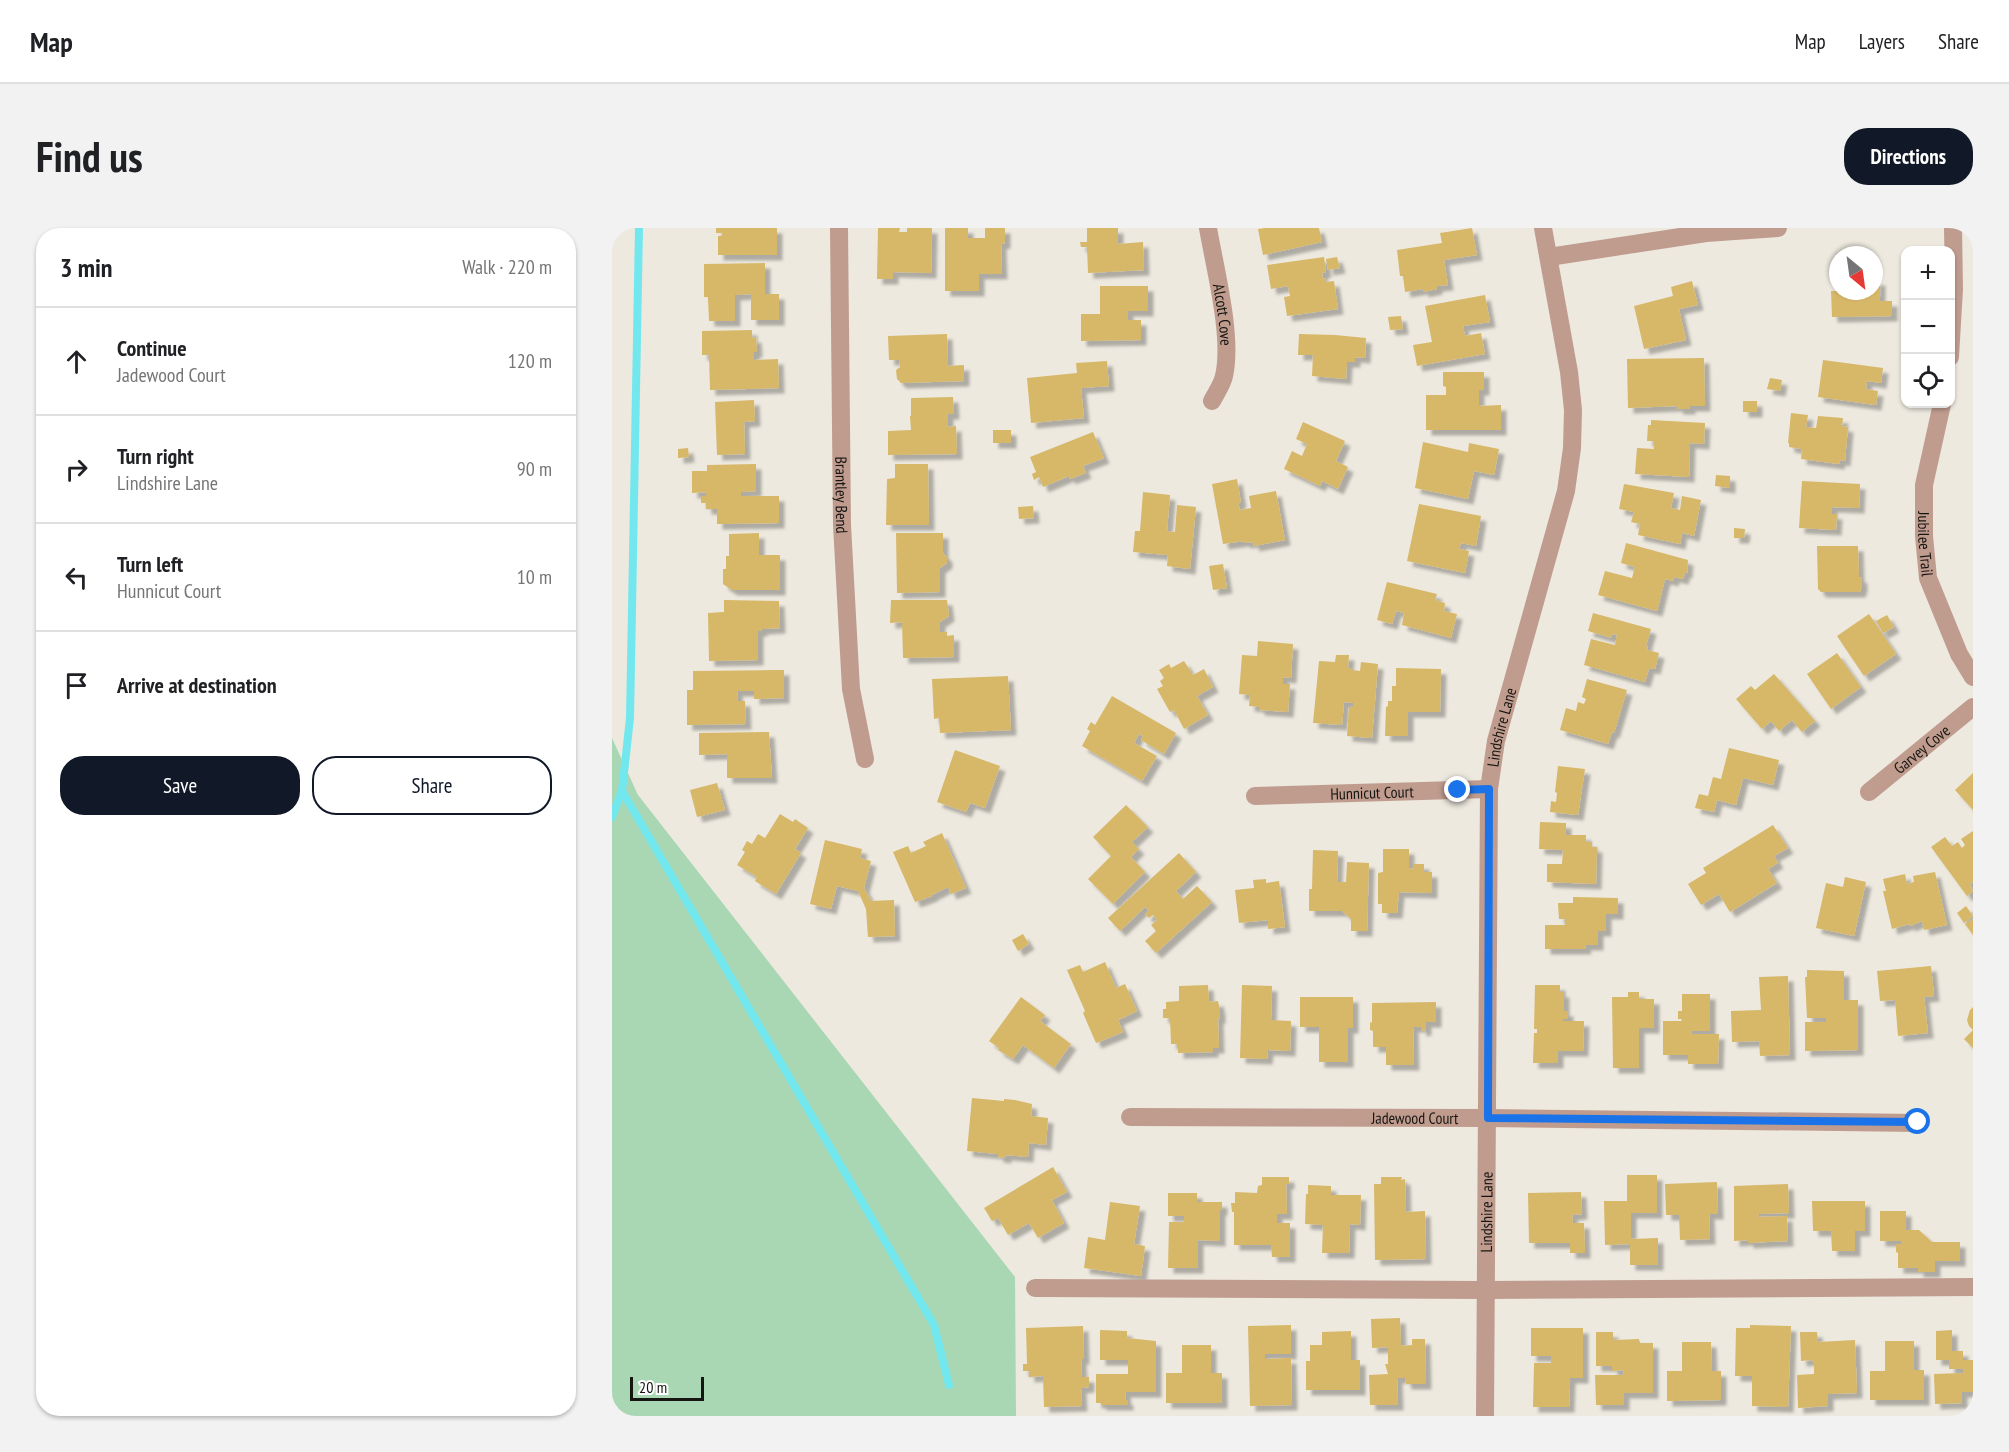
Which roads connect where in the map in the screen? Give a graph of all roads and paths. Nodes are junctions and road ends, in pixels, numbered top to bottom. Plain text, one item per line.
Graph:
1 (840, 228) edge
2 (1208, 228) edge
3 (1543, 228) edge
4 (1778, 228) edge
5 (1953, 228) edge
6 (1549, 256) junction
7 (1950, 354) edge
8 (1212, 401) dead end
9 (1941, 408) edge
10 (1973, 677) edge
11 (1973, 707) edge
12 (866, 759) dead end
13 (1489, 789) junction
14 (1869, 792) dead end
15 (1255, 796) dead end
16 (1130, 1117) dead end
17 (1488, 1118) junction
18 (1918, 1122) dead end
19 (1973, 1287) edge
20 (1035, 1288) dead end
21 (1485, 1290) junction
22 (1485, 1416) edge

1 - 12 street, Brantley Bend
2 - 8 street, Alcott Cove
3 - 6 street, Lindshire Lane
4 - 6 street
5 - 7 street
6 - 13 street, Lindshire Lane
9 - 10 street, Jubilee Trail
11 - 14 street, Garvey Cove
13 - 15 street, Hunnicut Court
13 - 17 street, Lindshire Lane
16 - 17 street, Jadewood Court
17 - 18 street, Jadewood Court
17 - 21 street, Lindshire Lane
19 - 21 street
20 - 21 street
21 - 22 street, Lindshire Lane

